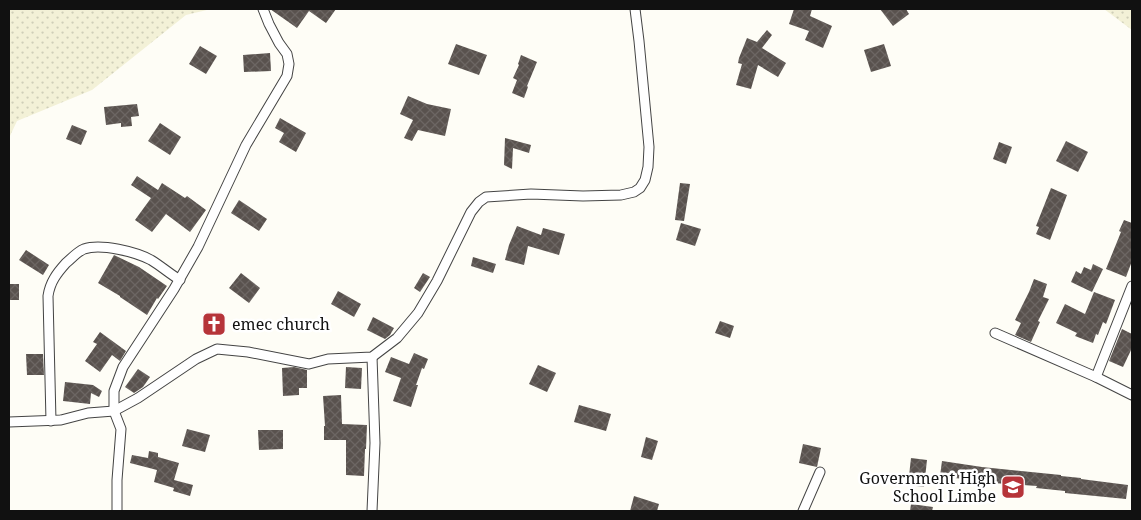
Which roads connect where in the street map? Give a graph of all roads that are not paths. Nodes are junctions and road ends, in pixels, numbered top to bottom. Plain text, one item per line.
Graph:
1 (263, 9) edge
2 (635, 9) edge
3 (180, 280) junction
4 (1132, 286) edge
5 (995, 333) dead end
6 (372, 357) junction
7 (1096, 377) junction
8 (1132, 395) edge
9 (114, 411) junction
10 (51, 421) junction
11 (9, 422) edge
12 (820, 472) dead end
13 (117, 511) edge
14 (372, 511) edge
15 (803, 511) edge

1 - 3 street
2 - 6 street
3 - 9 street
3 - 10 street
4 - 7 street
5 - 7 street
6 - 9 street
6 - 14 street
7 - 8 street
9 - 10 street
9 - 13 street
10 - 11 street
12 - 15 street

